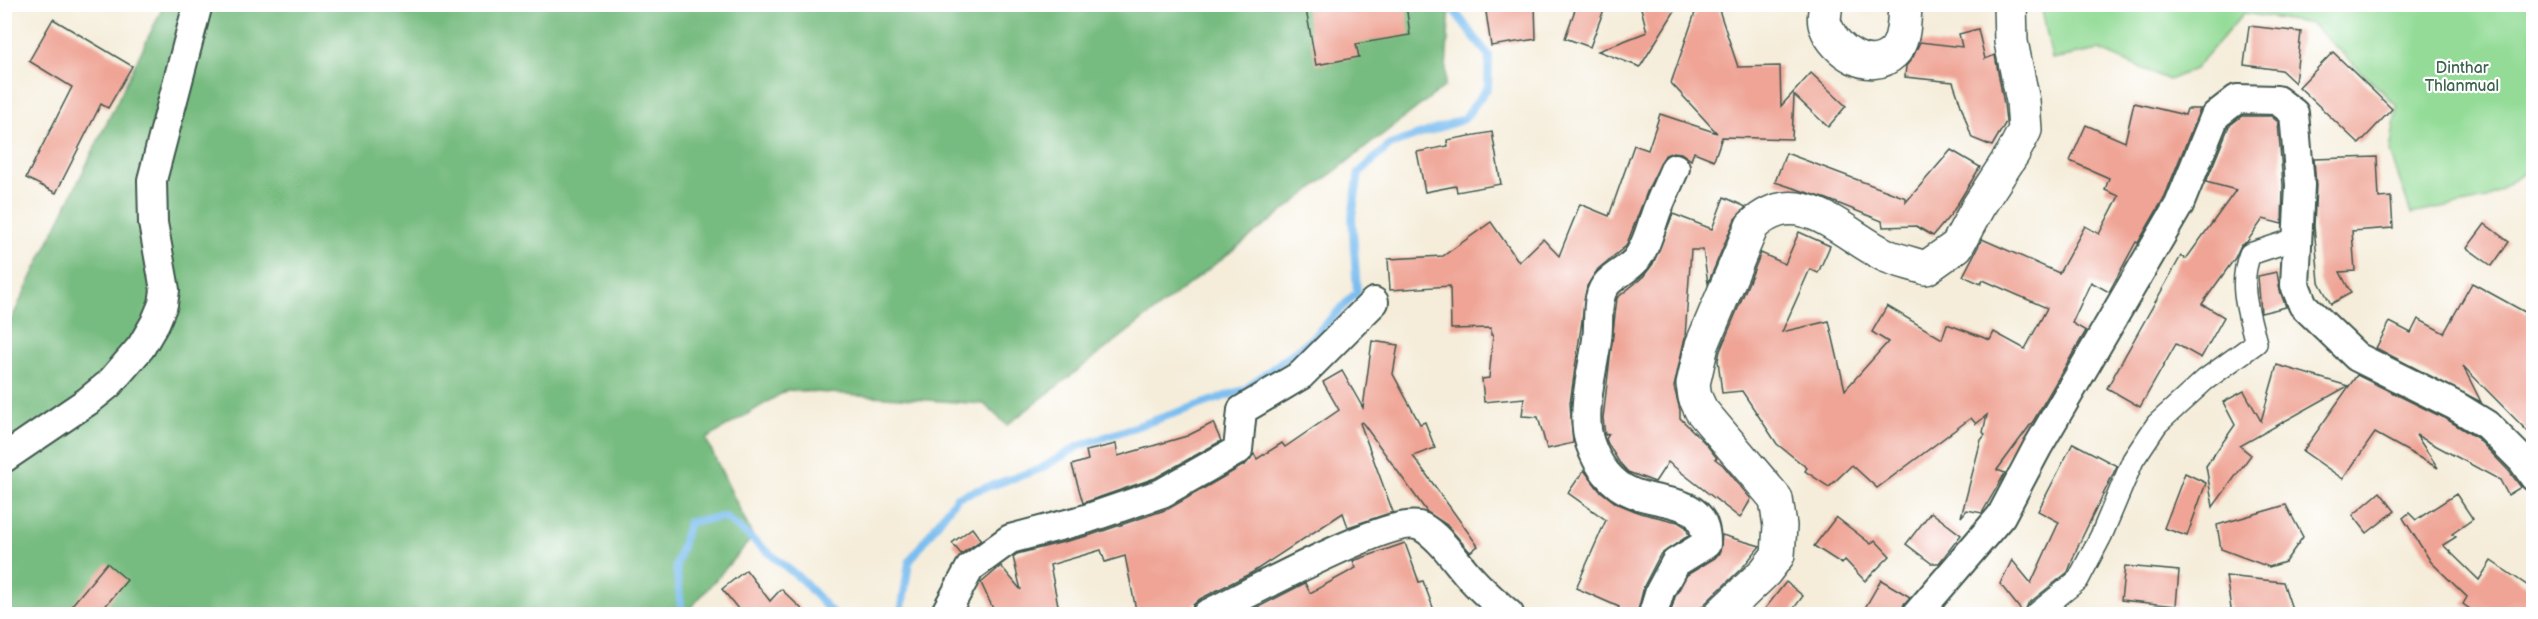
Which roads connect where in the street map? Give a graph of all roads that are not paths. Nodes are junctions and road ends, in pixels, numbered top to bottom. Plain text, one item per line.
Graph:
1 (198, 4) edge
2 (1826, 4) edge
3 (1905, 4) edge
4 (2010, 4) edge
5 (1675, 168) dead end
6 (2296, 239) junction
7 (1374, 302) dead end
8 (4, 458) edge
9 (2534, 477) edge
10 (945, 615) edge
11 (1207, 615) edge
12 (1509, 615) edge
13 (1653, 615) edge
14 (1721, 615) edge
15 (1917, 615) edge
16 (2036, 615) edge

1 - 8 street
2 - 3 street
4 - 14 street
5 - 13 street
6 - 9 street
6 - 15 street
6 - 16 street
7 - 10 street
11 - 12 street

